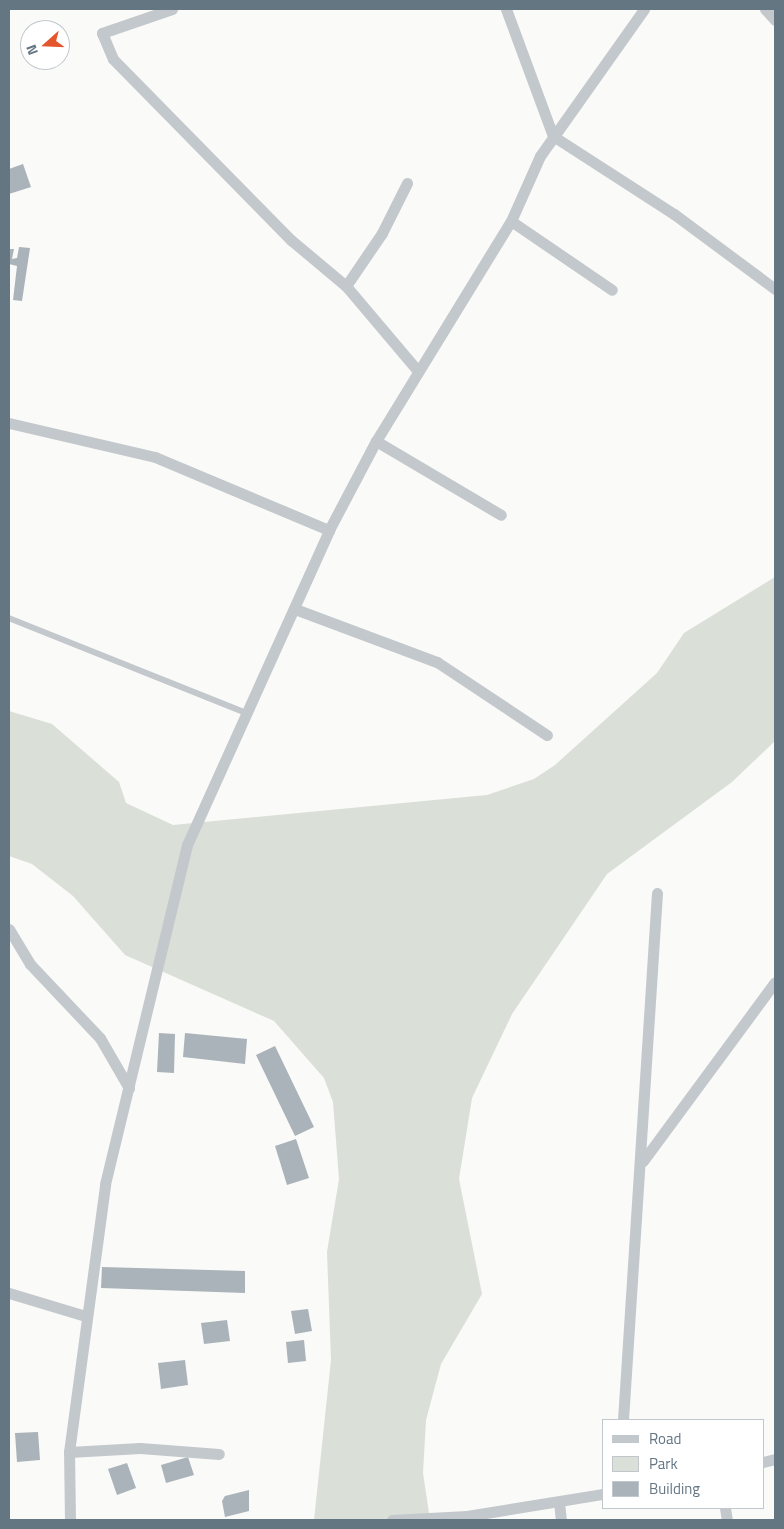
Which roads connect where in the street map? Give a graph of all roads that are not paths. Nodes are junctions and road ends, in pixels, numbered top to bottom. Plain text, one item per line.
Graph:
1 (172, 9) edge
2 (506, 9) edge
3 (644, 9) edge
4 (765, 9) edge
5 (775, 20) edge
6 (553, 136) junction
7 (407, 183) dead end
8 (511, 221) junction
9 (346, 286) junction
10 (775, 289) edge
11 (612, 290) dead end
12 (417, 370) junction
13 (9, 424) edge
14 (376, 441) junction
15 (501, 515) dead end
16 (329, 530) junction
17 (295, 609) junction
18 (9, 618) edge
19 (244, 712) junction
20 (547, 735) dead end
21 (657, 893) dead end
22 (9, 929) edge
23 (13, 946) edge
24 (775, 982) edge
25 (129, 1088) junction
26 (643, 1161) junction
27 (9, 1293) edge
28 (85, 1316) junction
29 (623, 1419) edge
30 (70, 1452) junction
31 (219, 1454) dead end
32 (602, 1494) edge
33 (560, 1502) junction
34 (70, 1520) edge
35 (392, 1520) edge
36 (560, 1520) edge

1 - 9 street
2 - 6 street
3 - 6 street
4 - 5 street
6 - 8 street
6 - 10 street
7 - 9 street
8 - 11 street
8 - 12 street
9 - 12 street
12 - 14 street
13 - 16 street
14 - 15 street
14 - 16 street
16 - 17 street
17 - 19 street
17 - 20 street
18 - 19 lane
19 - 25 street
21 - 26 street
22 - 23 street
23 - 25 street
24 - 26 street
25 - 28 street
26 - 29 street
27 - 28 street
28 - 30 street
30 - 31 street
30 - 34 street
32 - 33 street
33 - 35 street
33 - 36 street

